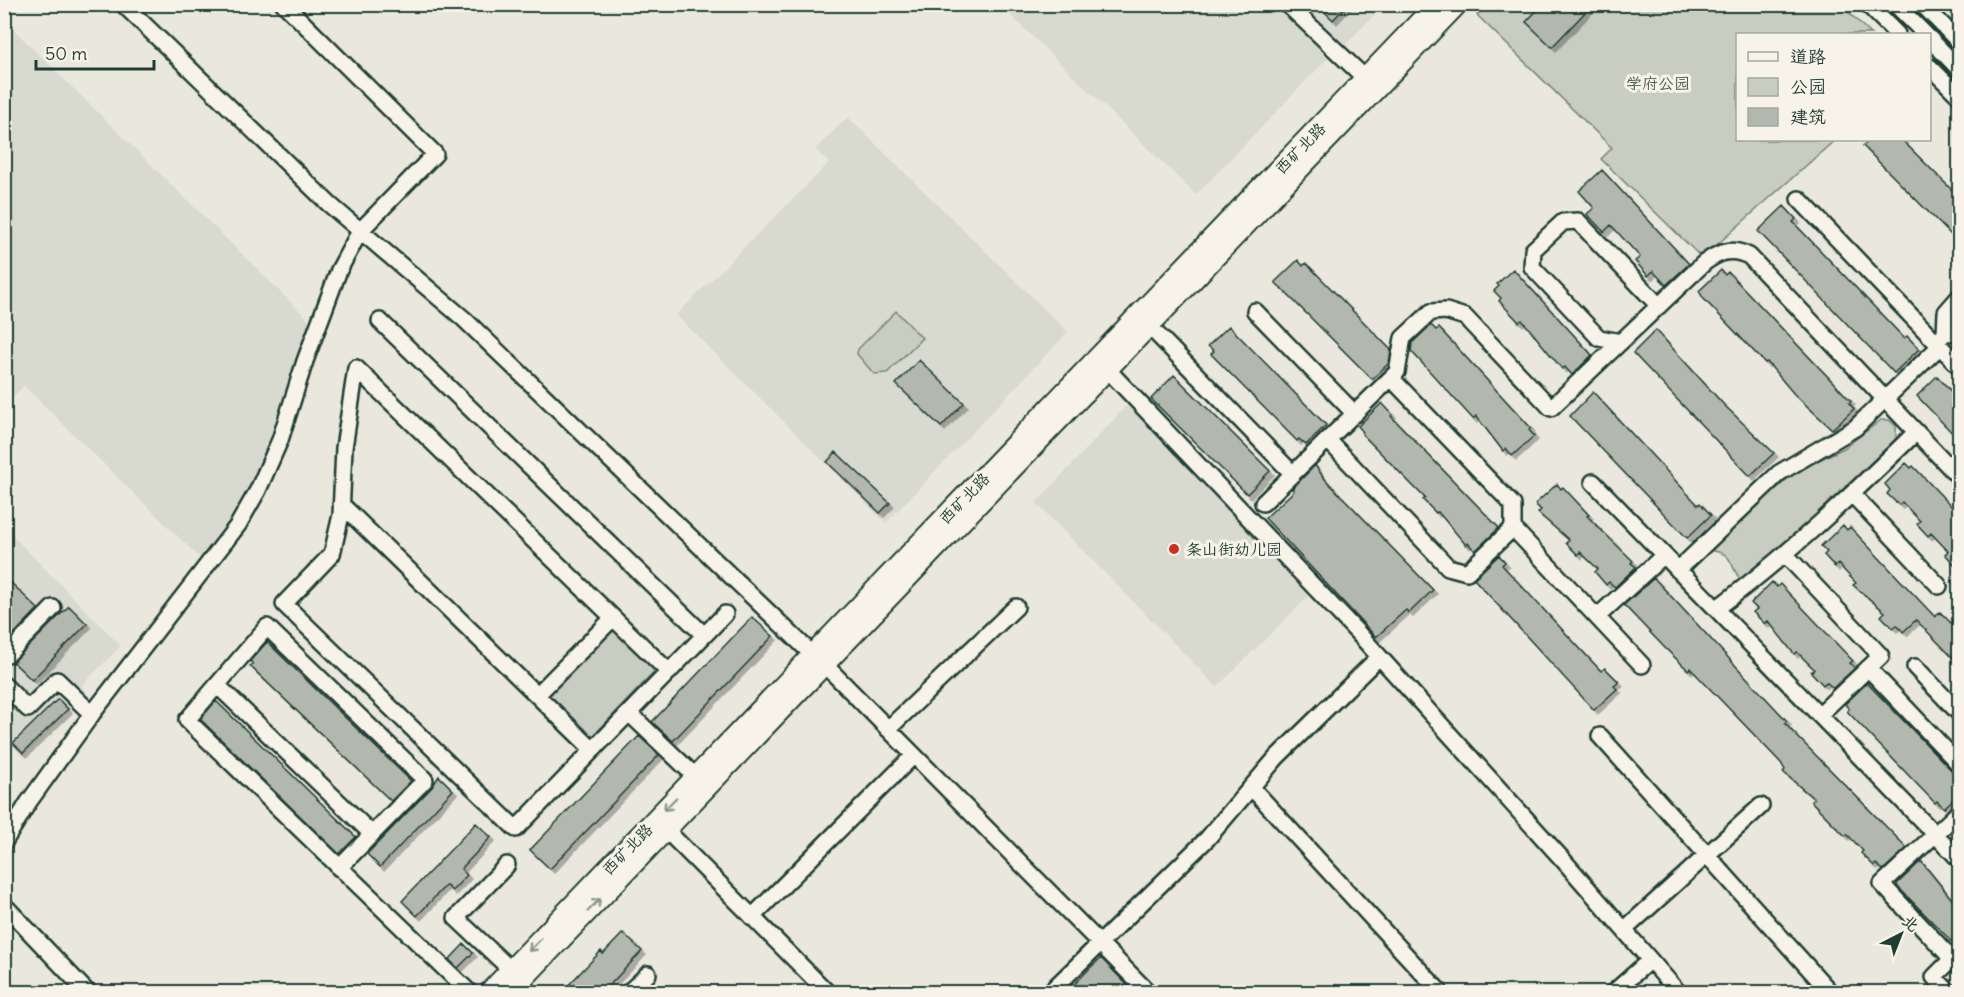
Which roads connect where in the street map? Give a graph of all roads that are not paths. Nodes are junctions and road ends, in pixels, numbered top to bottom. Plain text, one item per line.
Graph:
1 (123, 4) edge
2 (284, 4) edge
3 (1287, 4) edge
4 (1437, 4) edge
5 (1457, 4) edge
6 (1867, 4) edge
7 (1895, 4) edge
8 (1922, 4) edge
9 (1896, 33) edge
10 (1924, 33) edge
11 (1931, 41) edge
12 (1959, 43) edge
13 (1931, 69) edge
14 (1959, 70) edge
15 (1366, 79) junction
16 (1959, 97) edge
17 (1799, 199) dead end
18 (360, 231) junction
19 (1959, 296) edge
20 (1659, 306) junction
21 (1256, 311) dead end
22 (380, 321) dead end
23 (1149, 326) junction
24 (1945, 338) edge
25 (1621, 342) junction
26 (1959, 367) edge
27 (1107, 369) junction
28 (1391, 378) junction
29 (1885, 400) junction
30 (1355, 414) junction
31 (1916, 432) junction
32 (1328, 440) junction
33 (1293, 474) junction
34 (1959, 478) edge
35 (1593, 482) dead end
36 (1852, 494) junction
37 (1263, 503) dead end
38 (341, 504) junction
39 (1513, 528) junction
40 (1664, 555) junction
41 (1786, 555) junction
42 (1678, 570) junction
43 (1939, 586) dead end
44 (1016, 607) dead end
45 (53, 608) dead end
46 (1716, 609) junction
47 (725, 614) dead end
48 (1597, 617) junction
49 (613, 618) junction
50 (704, 635) junction
51 (6, 654) edge
52 (1379, 657) junction
53 (819, 660) junction
54 (1642, 665) dead end
55 (1914, 667) dead end
56 (1868, 668) junction
57 (669, 672) junction
58 (217, 685) junction
59 (4, 686) edge
60 (537, 695) junction
61 (629, 712) junction
62 (92, 714) junction
63 (1959, 714) edge
64 (1819, 715) junction
65 (888, 729) junction
66 (1600, 736) dead end
67 (593, 750) junction
68 (914, 755) junction
69 (1959, 765) edge
70 (696, 777) junction
71 (1251, 787) junction
72 (1761, 806) dead end
73 (1959, 811) edge
74 (666, 830) junction
75 (372, 834) junction
76 (1935, 835) junction
77 (4, 843) edge
78 (1707, 855) junction
79 (1959, 860) edge
80 (507, 865) dead end
81 (339, 868) junction
82 (4, 905) edge
83 (752, 916) junction
84 (1624, 930) junction
85 (1100, 944) junction
86 (1650, 960) junction
87 (511, 970) junction
88 (87, 993) edge
89 (469, 993) edge
90 (490, 993) edge
91 (510, 993) edge
92 (827, 993) edge
93 (1050, 993) edge
94 (1148, 993) edge
95 (1440, 993) edge
96 (1614, 993) edge
97 (1678, 993) edge
98 (1830, 993) edge
99 (1949, 993) edge

1 - 18 street
2 - 18 street
3 - 15 street
4 - 15 main road, 西矿北路
5 - 23 main road, 西矿北路
6 - 9 street
7 - 10 street
8 - 12 street
11 - 14 street
13 - 16 street
15 - 53 main road, 西矿北路
17 - 24 street
18 - 53 street
18 - 62 street
19 - 24 street
20 - 25 street
20 - 25 street
20 - 29 street
21 - 30 street
22 - 50 street
23 - 27 main road, 西矿北路
23 - 33 street
24 - 26 street
24 - 29 street
25 - 28 street
27 - 52 street
27 - 53 main road, 西矿北路
28 - 30 street
28 - 39 street
29 - 31 street
29 - 42 street
30 - 32 street
31 - 34 street
31 - 36 street
32 - 33 street
32 - 39 street
33 - 37 street
35 - 40 street
36 - 41 street
36 - 43 street
38 - 49 street
38 - 60 street
38 - 67 street
39 - 48 street
40 - 42 street
40 - 48 street
41 - 46 street
41 - 56 street
42 - 46 street
44 - 65 street
45 - 51 street
46 - 64 street
47 - 50 street
48 - 54 street
49 - 57 street
49 - 60 street
50 - 57 street
52 - 71 street
52 - 84 street
53 - 65 street
53 - 70 main road, 西矿北路
53 - 74 main road, 西矿北路
55 - 63 street
56 - 64 street
56 - 69 street
57 - 61 street
58 - 75 street
58 - 75 street
58 - 81 street
59 - 62 street
60 - 67 street
61 - 67 street
61 - 70 street
62 - 77 street
64 - 76 street
65 - 68 street
66 - 78 street
68 - 83 street
68 - 85 street
70 -> 87 main road, 西矿北路
71 - 85 street
71 - 95 street
72 - 78 street
73 - 76 street
74 - 83 street
91 -> 74 main road, 西矿北路
75 - 81 street
76 - 79 street
76 - 99 street
78 - 84 street
78 - 98 street
80 - 87 street
81 - 89 street
82 - 88 street
83 - 92 street
84 - 86 street
85 - 93 street
85 - 94 street
86 - 96 street
86 - 97 street
87 - 90 main road, 西矿北路

